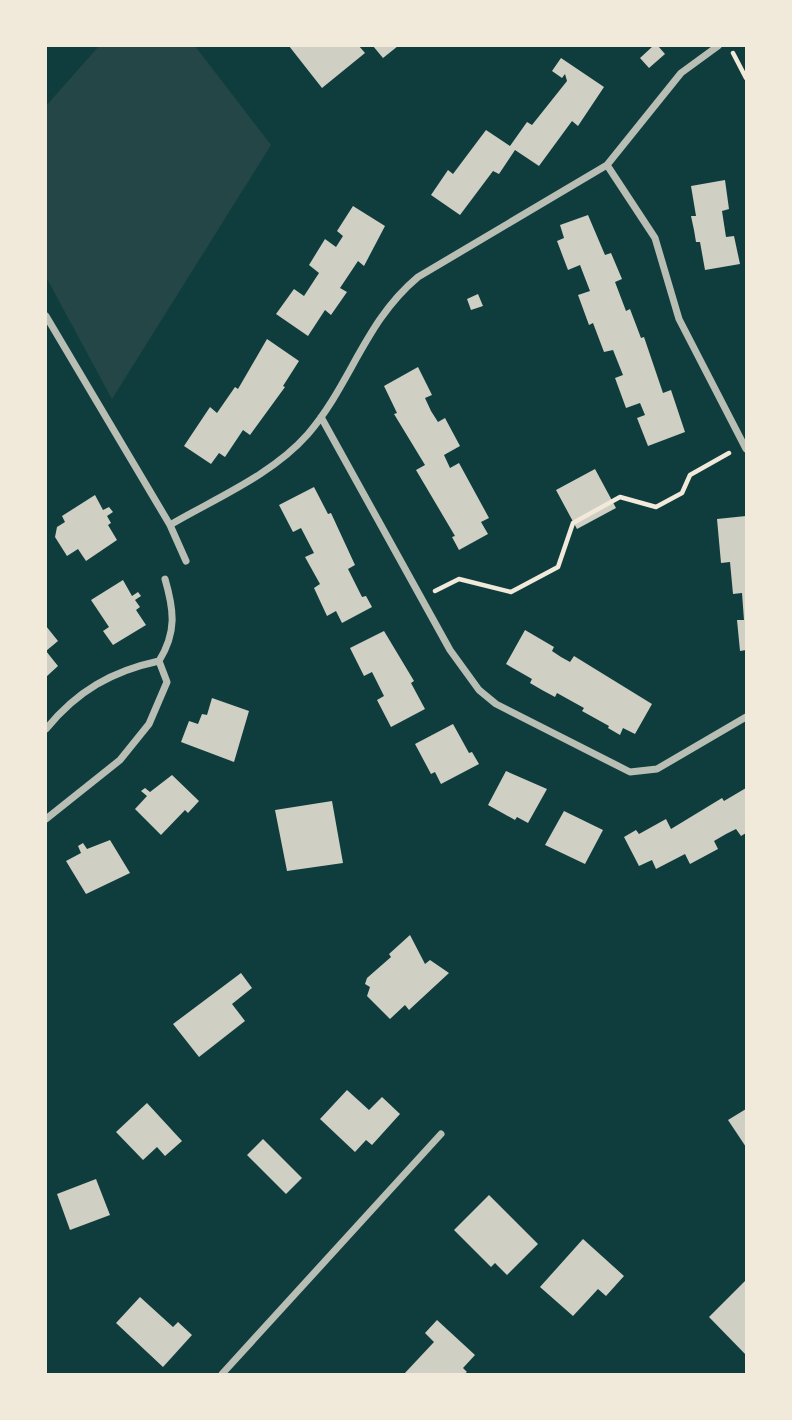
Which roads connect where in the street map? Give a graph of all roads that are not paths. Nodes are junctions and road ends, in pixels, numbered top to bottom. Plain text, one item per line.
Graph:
1 (718, 46) edge
2 (607, 165) junction
3 (46, 316) edge
4 (321, 417) junction
5 (745, 447) edge
6 (170, 525) junction
7 (186, 561) dead end
8 (165, 579) dead end
9 (159, 660) junction
10 (747, 717) edge
11 (46, 729) edge
12 (46, 819) edge
13 (441, 1134) dead end
14 (222, 1374) edge

1 - 2 street
2 - 4 street
2 - 5 street
3 - 6 street
4 - 6 street
4 - 10 street
6 - 7 street
8 - 9 street
9 - 11 street
9 - 12 street
13 - 14 street

